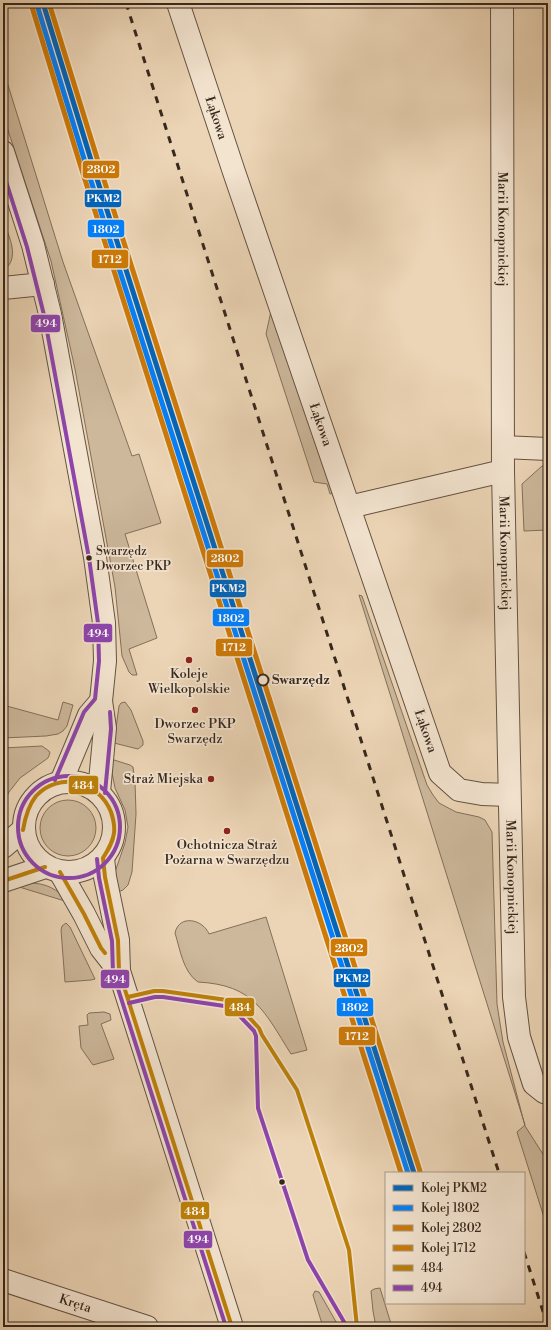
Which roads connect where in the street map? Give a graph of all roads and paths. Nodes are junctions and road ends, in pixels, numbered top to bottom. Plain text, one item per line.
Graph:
1 (178, 3) edge
2 (502, 3) edge
3 (3, 152) edge
4 (43, 284) junction
5 (3, 288) edge
6 (503, 447) junction
7 (548, 449) edge
8 (503, 471) junction
9 (349, 508) junction
10 (101, 701) junction
11 (60, 782) junction
12 (99, 792) junction
13 (509, 795) junction
14 (23, 830) junction
15 (3, 847) edge
16 (103, 858) junction
17 (53, 870) junction
18 (3, 881) edge
19 (119, 971) junction
20 (548, 1092) edge
21 (3, 1280) edge
22 (147, 1327) edge
23 (232, 1327) edge

1 - 9 street, Łąkowa
2 - 6 street, Marii Konopnickiej
3 - 4 street
4 - 5 street
4 - 10 street
6 - 7 street
6 - 8 street, Marii Konopnickiej
8 - 9 street
8 - 13 street, Marii Konopnickiej
9 - 13 street, Łąkowa
10 - 11 street
10 - 12 street
11 - 12 street
11 - 14 street
12 - 16 street
13 - 20 street, Marii Konopnickiej
14 - 15 street
14 - 17 street
16 - 17 street
16 - 19 street
17 - 18 street
17 - 19 street
19 - 23 street
21 - 22 street, Kręta

